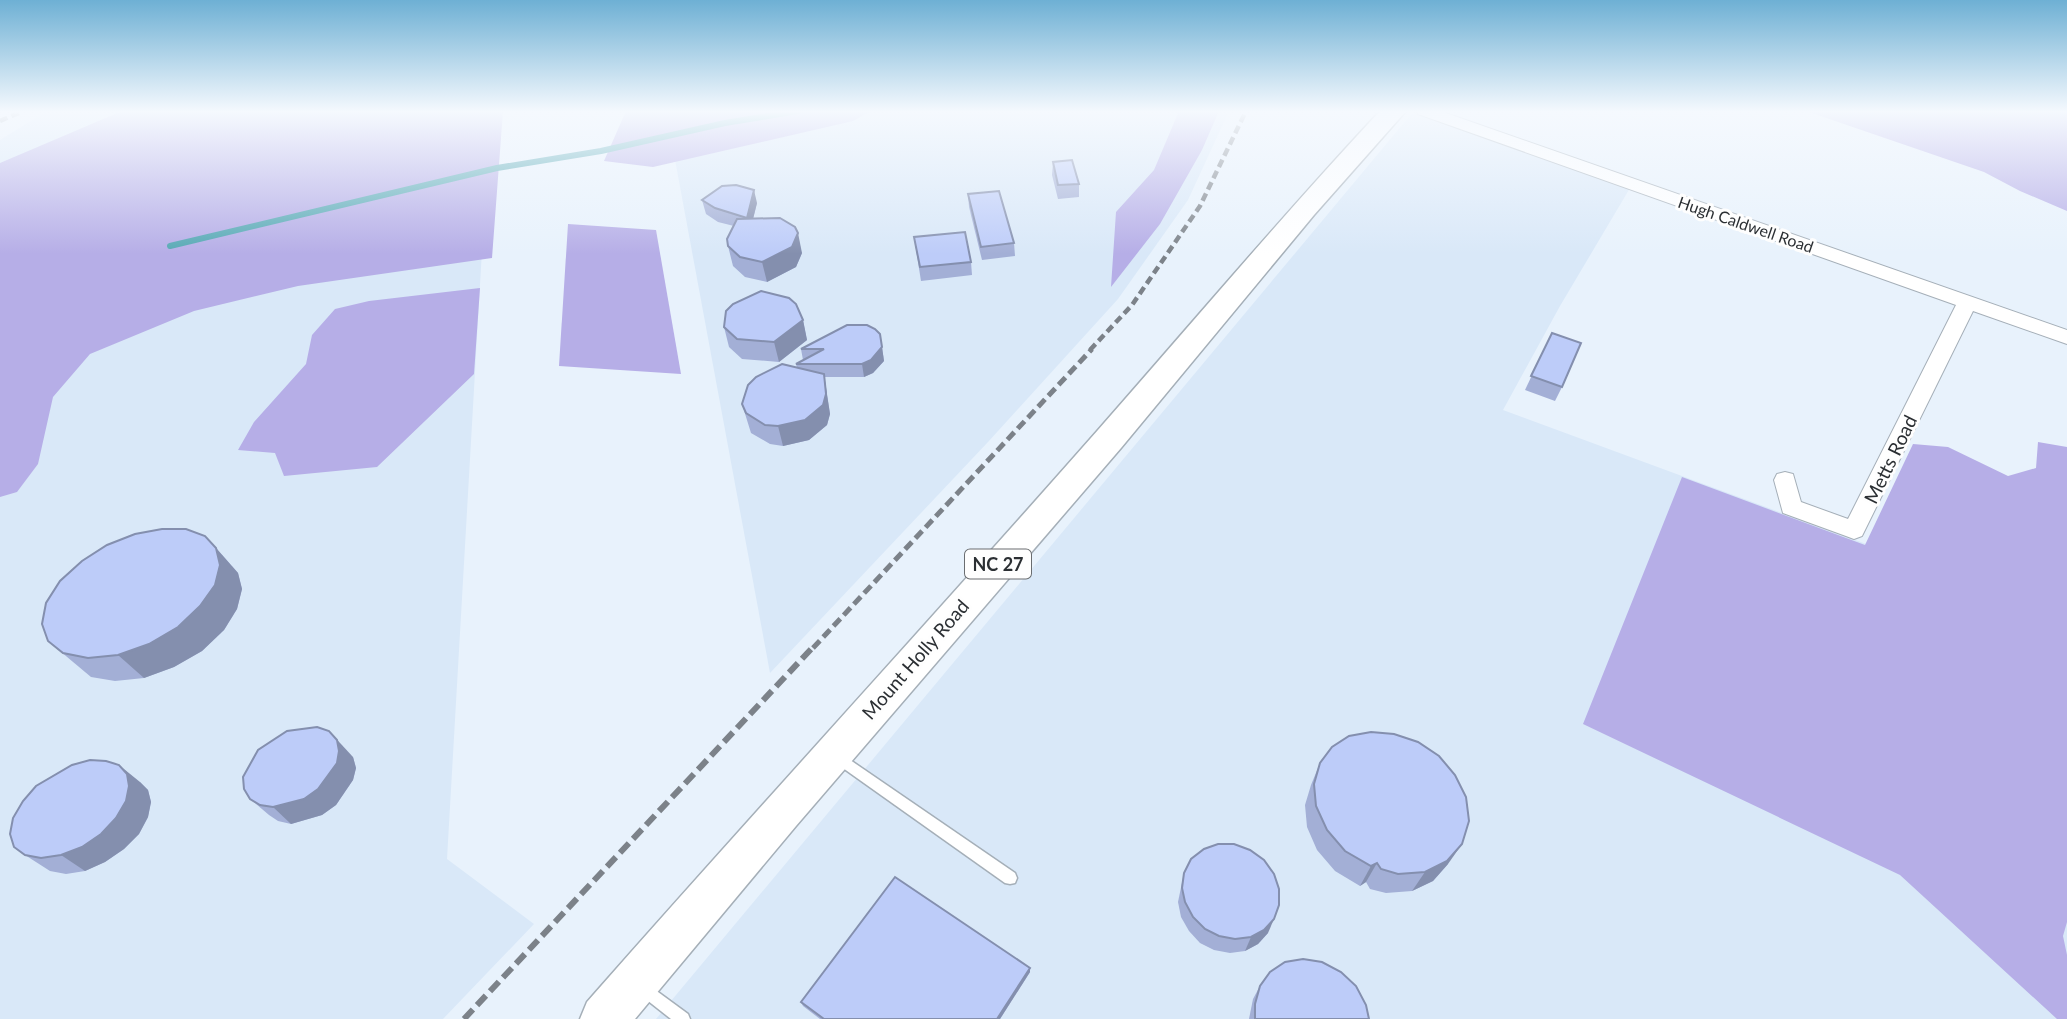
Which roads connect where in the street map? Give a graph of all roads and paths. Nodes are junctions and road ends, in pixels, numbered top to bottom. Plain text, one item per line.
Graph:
1 (1350, 159) edge
2 (1560, 159) edge
3 (1968, 301) junction
4 (2067, 337) edge
5 (1784, 480) dead end
6 (832, 753) junction
7 (1010, 878) dead end
8 (635, 982) junction
9 (604, 1019) edge
10 (683, 1019) edge

1 - 6 main road, Mount Holly Road / NC 27
2 - 3 street, Hugh Caldwell Road
3 - 4 street, Hugh Caldwell Road
3 - 5 street, Metts Road
6 - 7 lane
6 - 8 main road, Mount Holly Road / NC 27
8 - 9 main road, Mount Holly Road / NC 27
8 - 10 lane

